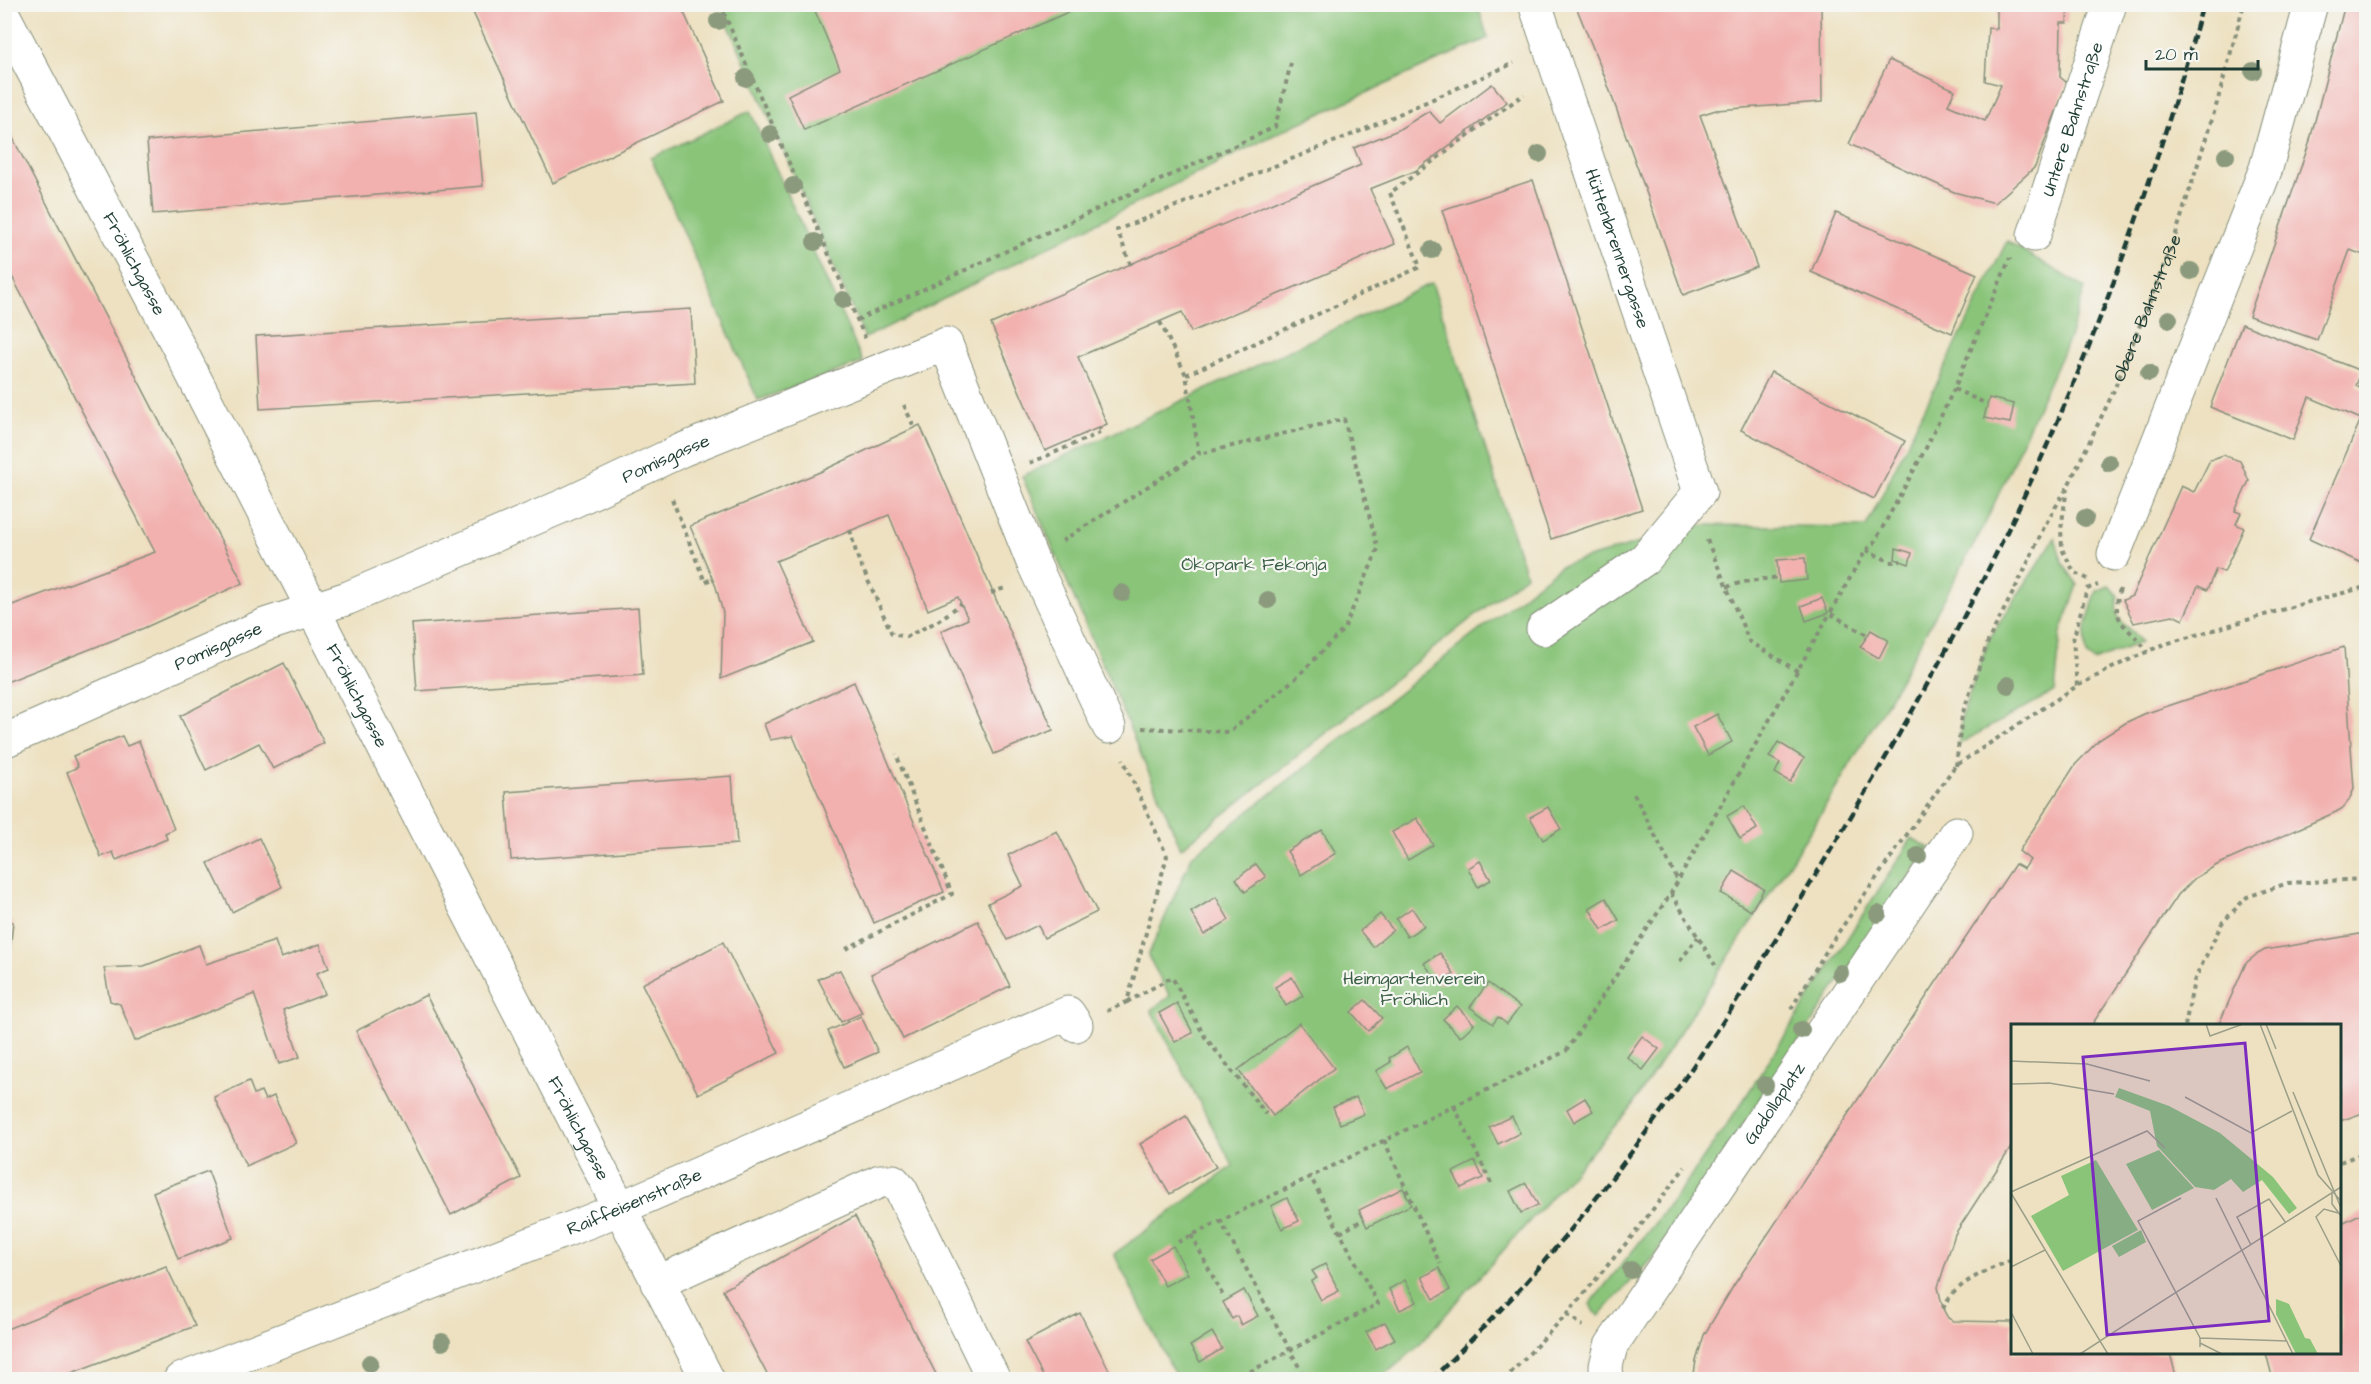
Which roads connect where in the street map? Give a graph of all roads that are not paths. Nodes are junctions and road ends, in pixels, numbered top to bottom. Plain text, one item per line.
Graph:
1 (1535, 4) edge
2 (2110, 4) edge
3 (2311, 4) edge
4 (4, 16) edge
5 (2023, 245) road end
6 (2114, 572) road end
7 (312, 609) junction
8 (1543, 629) dead end
9 (1109, 727) road end
10 (4, 741) edge
11 (1956, 833) dead end
12 (1076, 1025) road end
13 (621, 1208) junction
14 (657, 1283) junction
15 (180, 1380) edge
16 (708, 1380) edge
17 (994, 1380) edge
18 (1607, 1380) edge

1 - 8 street, Hüttenbrennergasse
2 - 5 street, Untere Bahnstraße
3 - 6 street
4 - 7 street, Fröhlichgasse
7 - 9 street, Pomisgasse
7 - 10 street, Pomisgasse
7 - 13 street, Fröhlichgasse
11 - 18 street, Gadollaplatz
12 - 13 street, Raiffeisenstraße
13 - 14 street, Fröhlichgasse
13 - 15 street, Raiffeisenstraße
14 - 16 street, Fröhlichgasse
14 - 17 street

